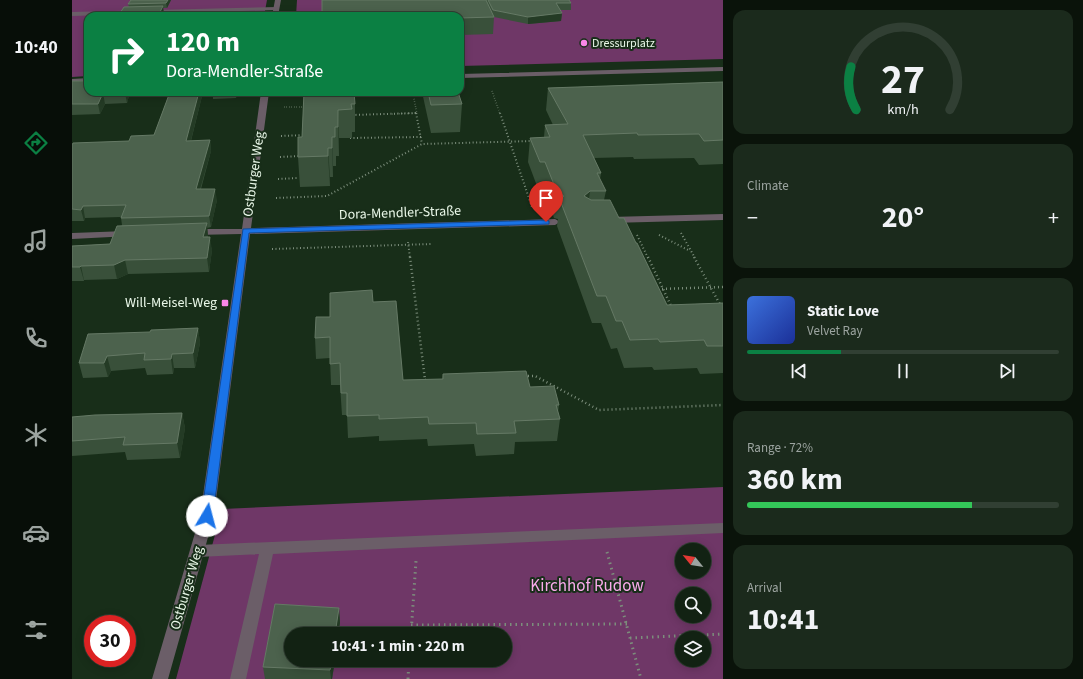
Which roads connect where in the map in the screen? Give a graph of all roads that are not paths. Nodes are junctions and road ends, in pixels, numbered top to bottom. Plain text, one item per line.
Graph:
1 (278, 0) edge
2 (276, 8) junction
3 (140, 12) edge
4 (276, 12) edge
5 (72, 14) edge
6 (84, 14) edge
7 (723, 69) edge
8 (464, 76) edge
9 (84, 80) edge
10 (72, 81) edge
11 (264, 96) edge
12 (723, 217) edge
13 (602, 221) edge
14 (556, 222) dead end
15 (246, 231) junction
16 (180, 232) edge
17 (134, 234) edge
18 (72, 236) edge
19 (723, 528) edge
20 (267, 549) junction
21 (198, 551) junction
22 (160, 679) edge
23 (238, 679) edge

1 - 2 street
2 - 3 street
2 - 4 street
5 - 6 street
7 - 8 street
9 - 10 street
11 - 15 street, Ostburger Weg
12 - 13 street
14 - 15 street, Dora-Mendler-Straße
15 - 16 street
15 - 21 street, Ostburger Weg
17 - 18 street
19 - 20 street
20 - 21 street
20 - 23 street
21 - 22 street, Ostburger Weg

